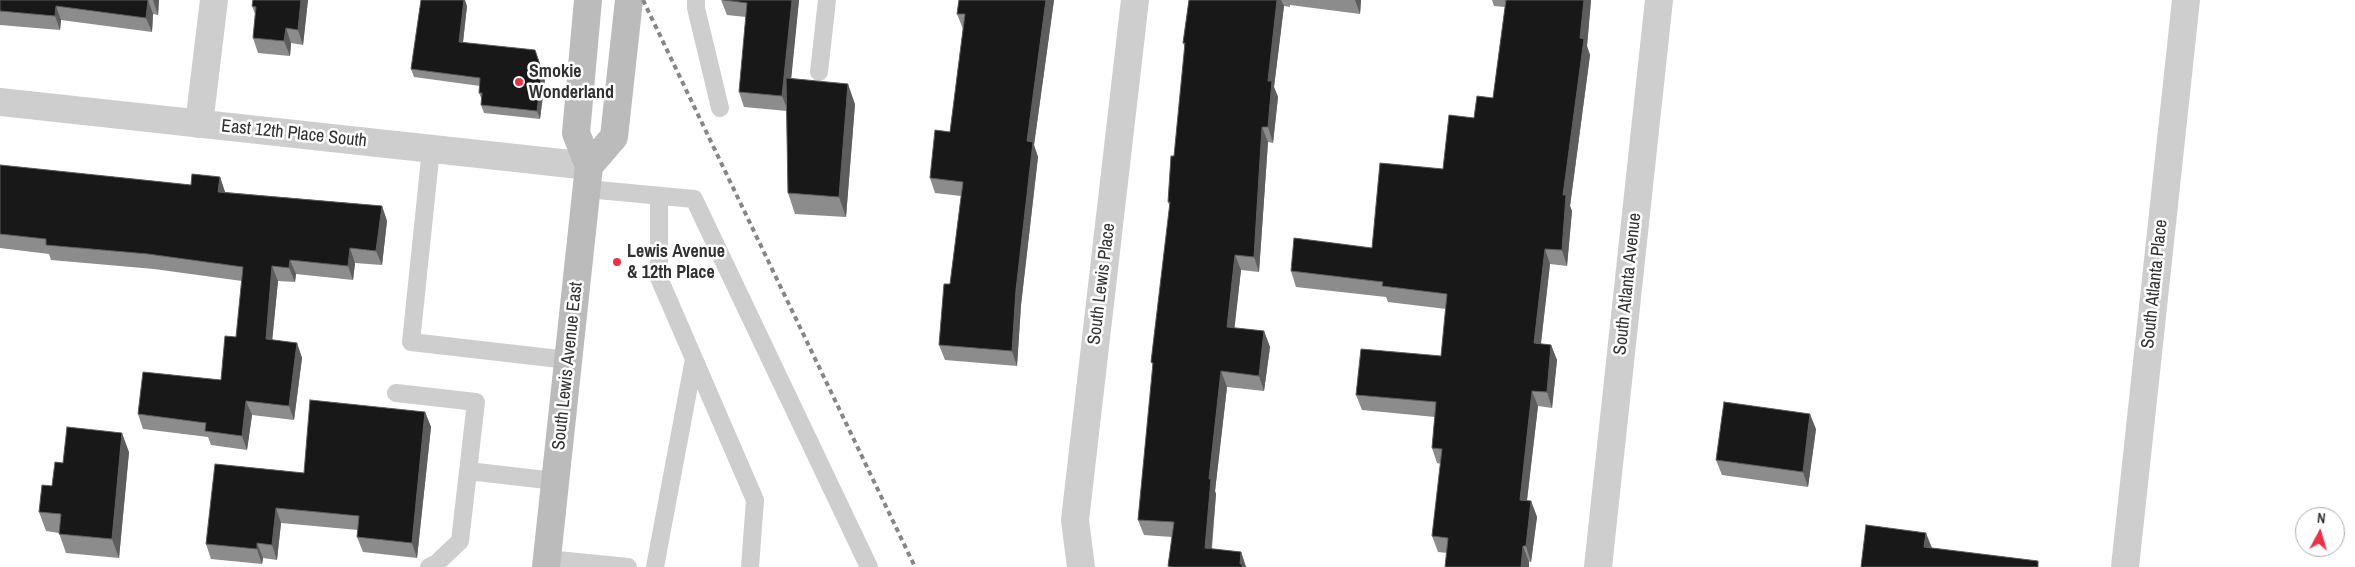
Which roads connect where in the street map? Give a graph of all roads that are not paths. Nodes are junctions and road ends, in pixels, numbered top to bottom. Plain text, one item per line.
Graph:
1 (214, 0) edge
2 (629, 0) edge
3 (696, 0) edge
4 (827, 0) edge
5 (1135, 0) edge
6 (1659, 0) edge
7 (2186, 0) edge
8 (583, 4) edge
9 (819, 72) dead end
10 (0, 102) edge
11 (720, 108) dead end
12 (199, 124) junction
13 (431, 149) junction
14 (588, 178) junction
15 (659, 196) junction
16 (694, 359) junction
17 (568, 360) junction
18 (396, 393) dead end
19 (468, 471) junction
20 (556, 481) junction
21 (547, 563) edge
22 (429, 567) edge
23 (622, 567) edge
24 (654, 567) edge
25 (750, 567) edge
26 (869, 567) edge
27 (1081, 567) edge
28 (1598, 567) edge
29 (2125, 567) edge

1 - 12 street
2 - 14 street
3 - 11 lane
4 - 9 lane
5 - 27 street, South Lewis Place
6 - 28 street, South Atlanta Avenue
7 - 29 street, South Atlanta Place
8 - 14 street, South Lewis Avenue East
10 - 12 street, East 12th Place South
12 - 13 street, East 12th Place South
13 - 14 street, East 12th Place South
13 - 17 lane
14 - 15 lane
14 - 17 street, South Lewis Avenue East
15 - 16 lane
15 - 26 lane
16 - 24 lane
16 - 25 lane
17 - 20 street, South Lewis Avenue East
18 - 19 lane
19 - 20 lane
19 - 22 lane
20 - 21 street, South Lewis Avenue East
21 - 23 lane

